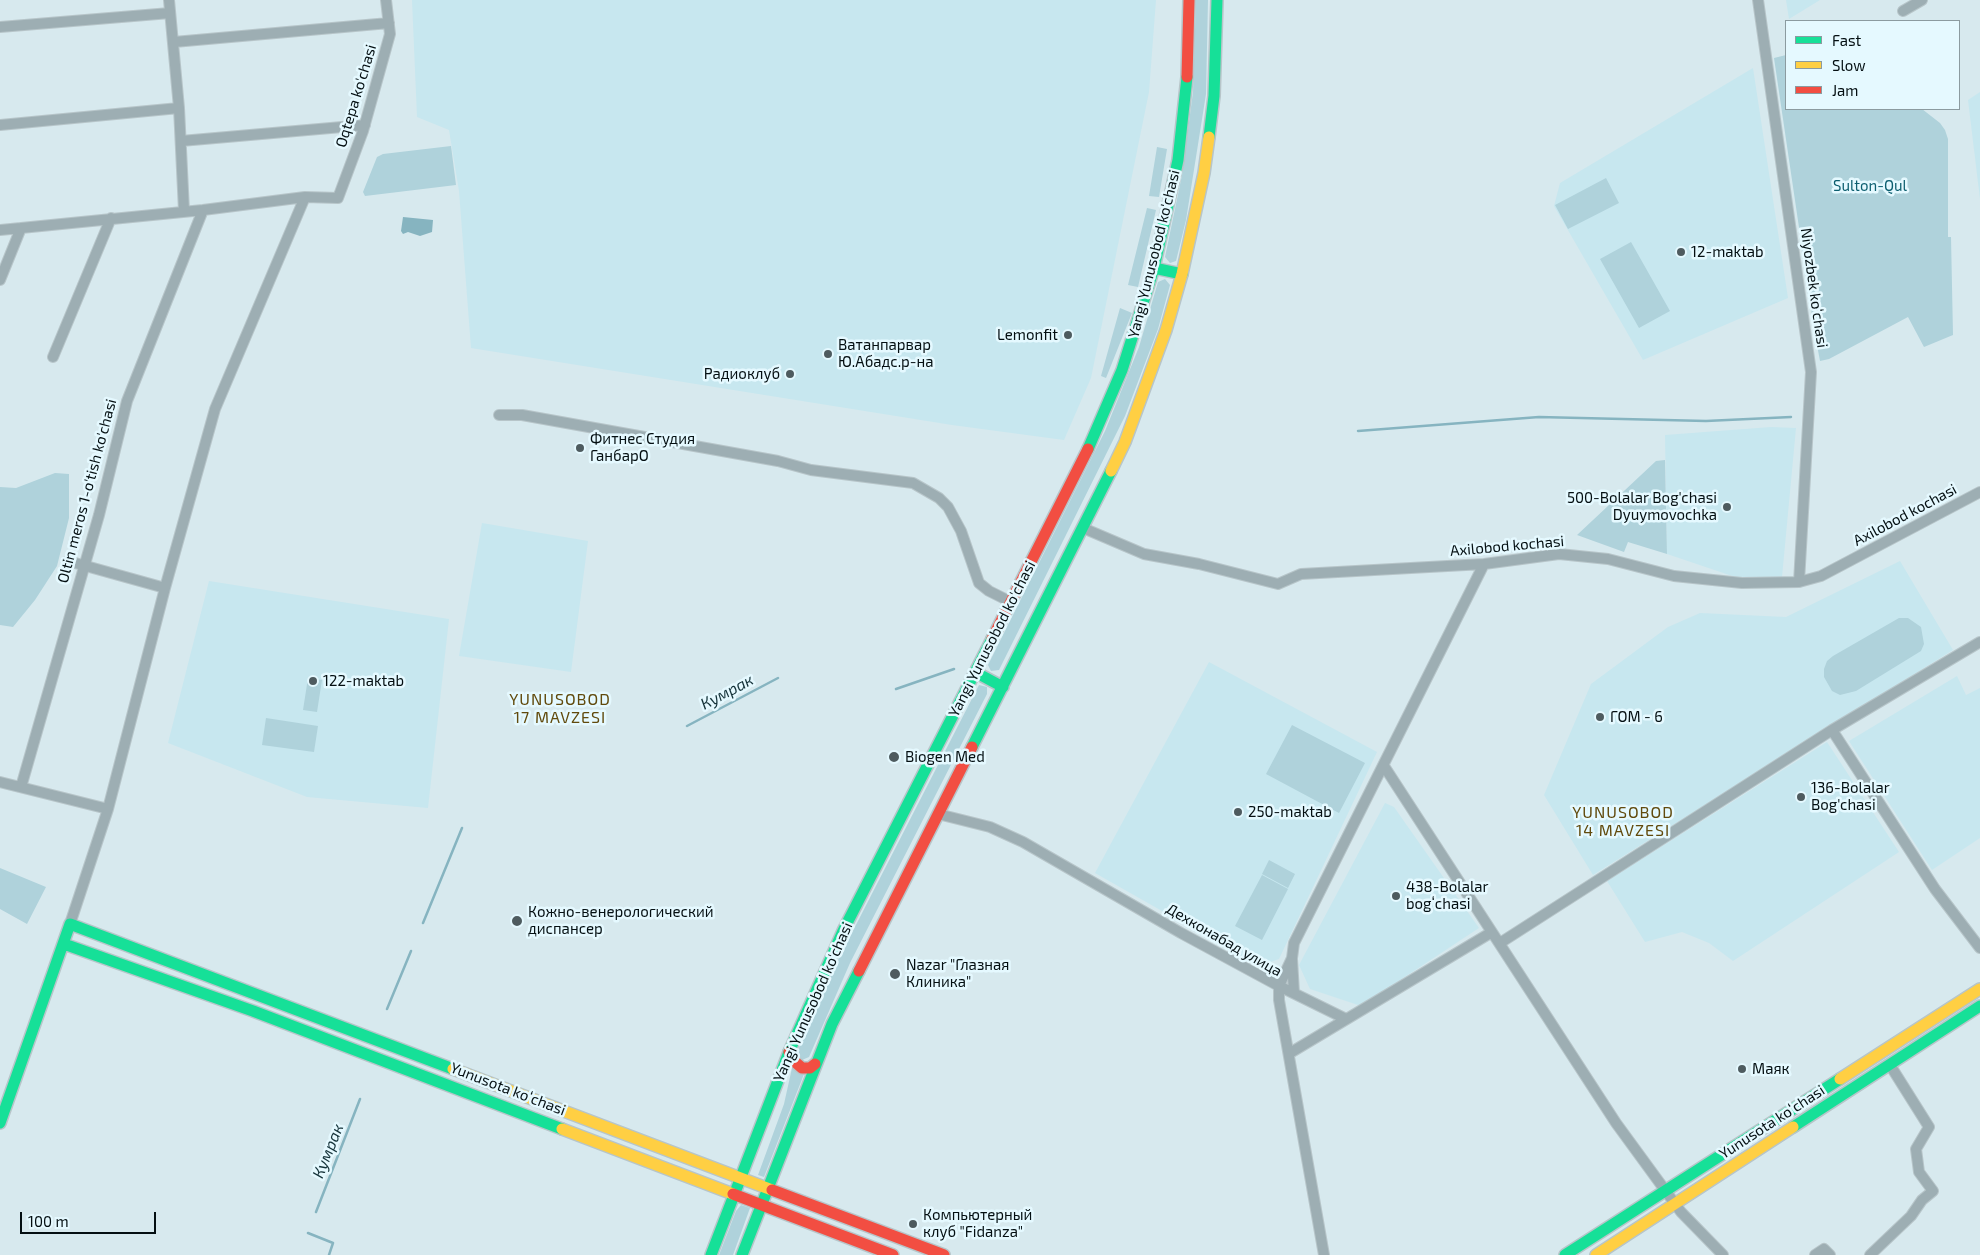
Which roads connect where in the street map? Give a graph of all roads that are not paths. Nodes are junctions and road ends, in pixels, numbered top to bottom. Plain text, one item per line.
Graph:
1 (169, 0) edge
2 (386, 0) edge
3 (1189, 0) edge
4 (1217, 0) edge
5 (1758, 0) edge
6 (1922, 0) edge
7 (1903, 11) dead end
8 (170, 13) junction
9 (389, 23) junction
10 (0, 27) edge
11 (174, 42) junction
12 (179, 108) junction
13 (0, 125) edge
14 (365, 125) junction
15 (181, 141) junction
16 (305, 197) junction
17 (203, 210) junction
18 (184, 211) junction
19 (111, 218) junction
20 (21, 228) junction
21 (0, 230) edge
22 (1154, 268) junction
23 (1182, 274) junction
24 (0, 280) edge
25 (54, 357) dead end
26 (499, 415) dead end
27 (1980, 492) edge
28 (1083, 528) junction
29 (68, 561) dead end
30 (1484, 564) junction
31 (83, 566) junction
32 (1799, 582) junction
33 (165, 588) junction
34 (1011, 602) junction
35 (1980, 642) edge
36 (975, 672) junction
37 (1003, 687) junction
38 (1832, 730) junction
39 (1384, 766) junction
40 (0, 782) edge
41 (21, 787) junction
42 (108, 809) junction
43 (938, 814) junction
44 (70, 924) junction
45 (1492, 932) junction
46 (1500, 943) junction
47 (64, 944) junction
48 (1980, 948) edge
49 (1292, 958) junction
50 (1279, 986) junction
51 (1980, 988) edge
52 (1294, 993) junction
53 (1980, 1006) edge
54 (1346, 1018) junction
55 (790, 1052) junction
56 (1290, 1053) junction
57 (815, 1064) junction
58 (1890, 1065) junction
59 (0, 1123) edge
60 (741, 1177) junction
61 (768, 1188) junction
62 (1665, 1191) junction
63 (734, 1194) junction
64 (1674, 1204) junction
65 (761, 1205) junction
66 (711, 1255) edge
67 (742, 1255) edge
68 (892, 1255) edge
69 (944, 1255) edge
70 (1324, 1255) edge
71 (1565, 1255) edge
72 (1596, 1255) edge
73 (1723, 1255) edge
74 (1815, 1255) edge
75 (1830, 1255) edge
76 (1870, 1255) edge

1 - 8 street
2 - 9 street, Oqtepa ko'chasi
3 - 22 main road, Yangi Yunusobod ko'chasi
4 - 23 main road, Yangi Yunusobod ko'chasi
5 - 32 street, Niyozbek koʻchasi
6 - 7 street
8 - 10 street
8 - 11 street
9 - 11 street
9 - 14 street, Oqtepa ko'chasi
11 - 12 street
12 - 13 street
12 - 15 street
14 - 15 street
14 - 16 street, Oqtepa ko'chasi
15 - 18 street
16 - 17 street
16 - 33 street
17 - 18 street
17 - 31 street, Oltin meros 1-o'tish ko'chasi
18 - 19 street
19 - 20 street
19 - 25 street
20 - 21 street
20 - 24 street
22 - 23 main road
22 - 34 main road, Yangi Yunusobod ko'chasi
23 - 28 main road, Yangi Yunusobod ko'chasi
26 - 34 street
27 - 32 street, Axilobod kochasi
28 - 30 street, Axilobod kochasi
28 - 37 main road, Yangi Yunusobod ko'chasi
29 - 31 street
30 - 32 street, Axilobod kochasi
30 - 39 street
31 - 33 street
31 - 41 street, Oltin meros 1-o'tish ko'chasi
33 - 42 street
34 - 36 main road, Yangi Yunusobod ko'chasi
35 - 38 street
36 - 37 main road
36 - 55 main road, Yangi Yunusobod ko'chasi
37 - 43 main road, Yangi Yunusobod ko'chasi
38 - 46 street
38 - 48 street
39 - 45 street
39 - 49 street
40 - 41 street
41 - 42 street
42 - 44 street
43 - 50 street, Дехконабад улица
43 - 57 main road, Yangi Yunusobod ko'chasi
44 - 47 main road
44 - 60 main road, Yunusota koʻchasi
45 - 46 street
45 - 54 street
46 - 62 street
47 - 59 main road
47 - 63 main road, Yunusota koʻchasi
49 - 50 street
49 - 52 street
50 - 52 street
50 - 56 street, Дехконабад улица
51 - 62 main road, Yunusota koʻchasi
52 - 54 street
53 - 58 main road, Yunusota koʻchasi
54 - 56 street
55 - 57 main road
55 - 60 main road, Yangi Yunusobod ko'chasi
56 - 70 street, Дехконабад улица
57 - 61 main road, Yangi Yunusobod ko'chasi
58 - 64 main road, Yunusota koʻchasi
58 - 76 street
60 - 61 main road, Yunusota koʻchasi
60 - 63 main road, Yangi Yunusobod ko'chasi
61 - 65 main road, Yangi Yunusobod ko'chasi
61 - 69 main road, Yunusota koʻchasi
62 - 64 street
62 - 71 main road, Yunusota koʻchasi
63 - 65 main road, Yunusota koʻchasi
63 - 66 main road, Yangi Yunusobod ko'chasi
64 - 72 main road, Yunusota koʻchasi
64 - 73 street
65 - 67 main road, Yangi Yunusobod ko'chasi
65 - 68 main road, Yunusota koʻchasi
74 - 75 street

